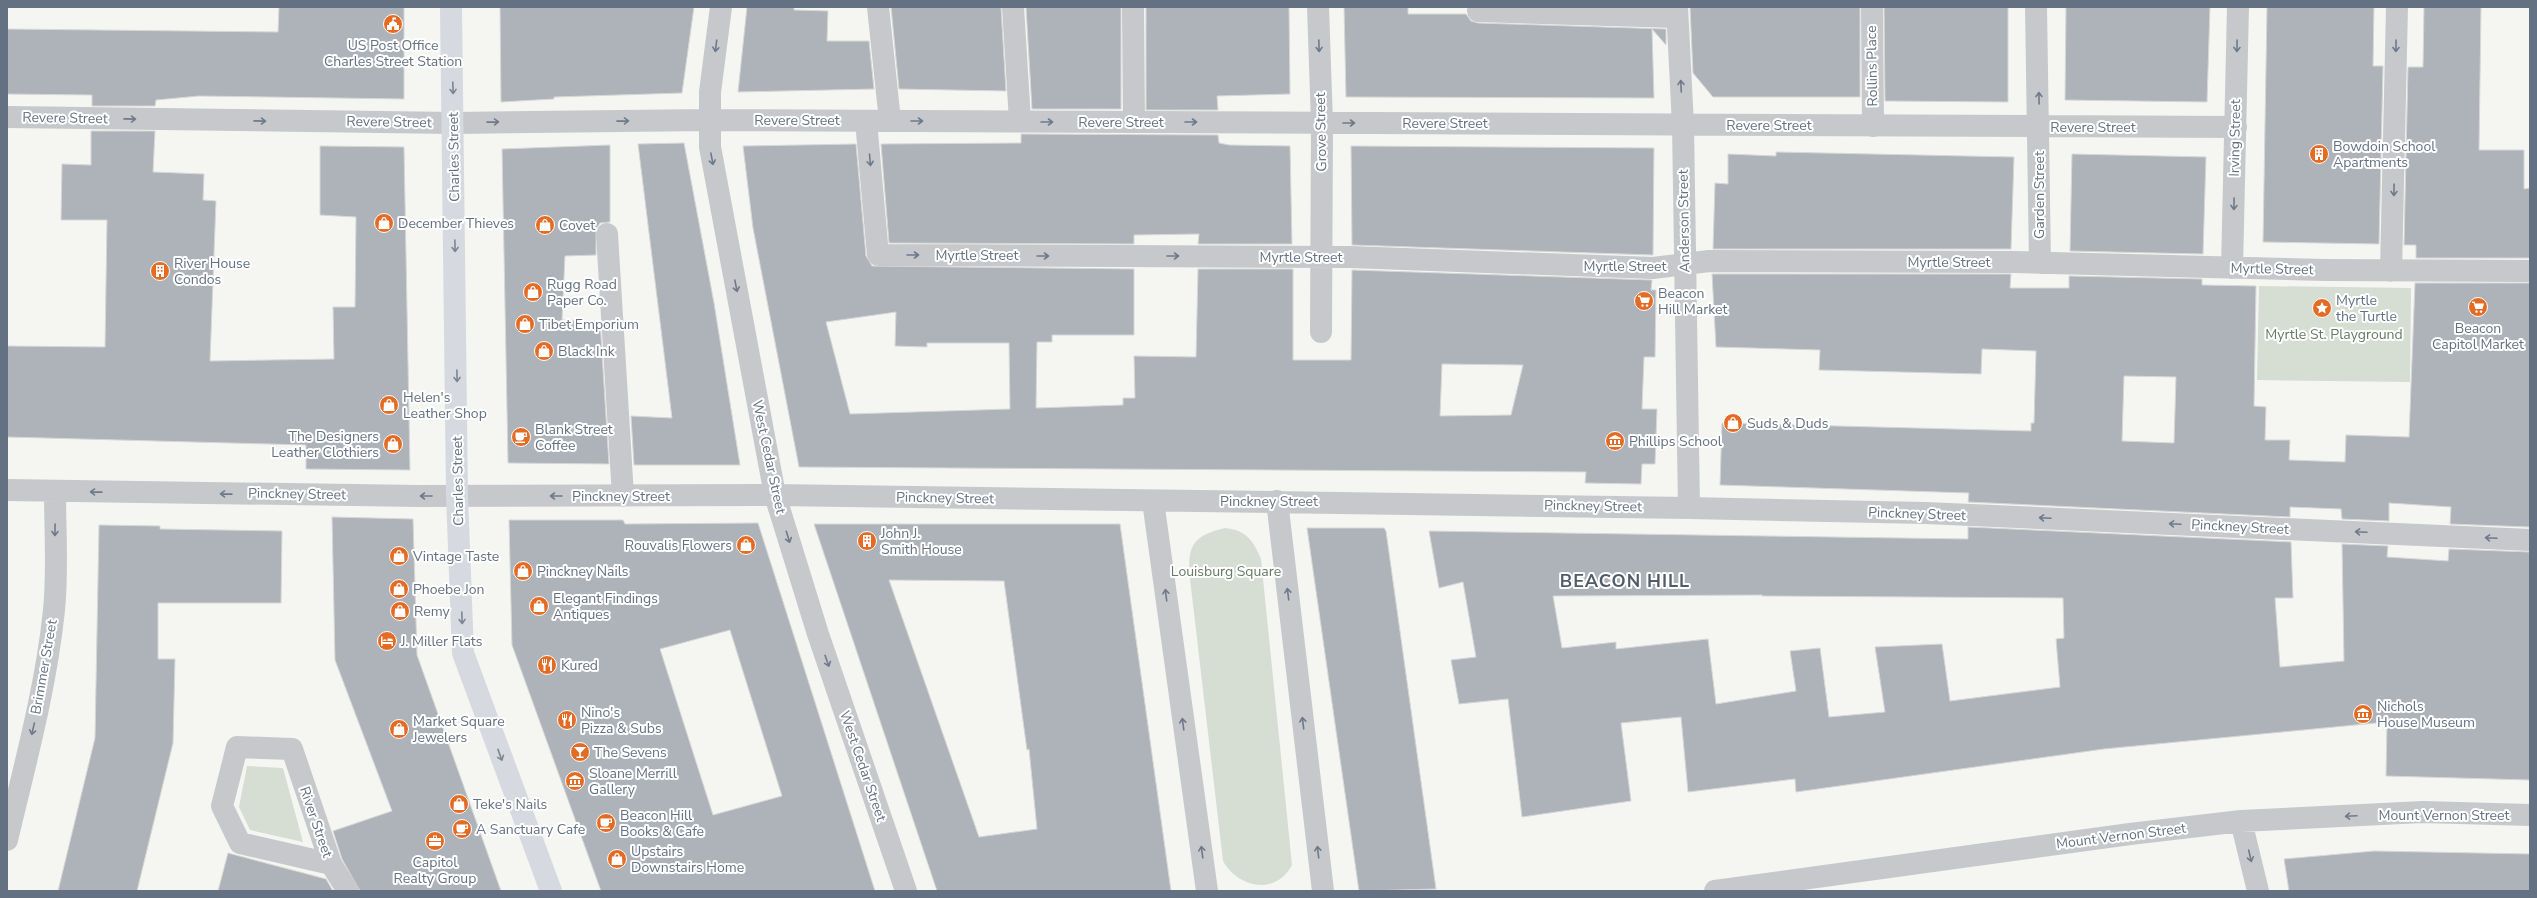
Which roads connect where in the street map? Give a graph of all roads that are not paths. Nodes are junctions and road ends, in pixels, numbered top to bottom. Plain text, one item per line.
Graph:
1 (451, 7) edge
2 (721, 7) edge
3 (878, 7) edge
4 (1012, 7) edge
5 (1133, 7) edge
6 (1318, 7) edge
7 (1872, 7) edge
8 (2036, 7) edge
9 (2238, 7) edge
10 (2397, 7) edge
11 (1478, 11) dead end
12 (1677, 12) edge
13 (7, 117) edge
14 (710, 120) junction
15 (866, 121) junction
16 (890, 121) junction
17 (1020, 121) junction
18 (1134, 122) junction
19 (454, 123) junction
20 (1322, 123) junction
21 (1683, 125) junction
22 (1873, 126) junction
23 (2040, 126) junction
24 (2236, 127) junction
25 (607, 234) dead end
26 (1321, 257) junction
27 (2040, 263) junction
28 (1685, 265) junction
29 (2232, 268) junction
30 (2391, 271) junction
31 (2530, 271) edge
32 (1321, 332) dead end
33 (7, 490) edge
34 (55, 492) junction
35 (775, 495) junction
36 (457, 496) junction
37 (623, 496) junction
38 (1277, 501) junction
39 (1153, 502) junction
40 (1689, 508) junction
41 (2530, 540) edge
42 (2530, 815) edge
43 (2241, 821) junction
44 (7, 840) edge
45 (331, 864) junction
46 (348, 891) edge
47 (551, 891) edge
48 (906, 891) edge
49 (1207, 891) edge
50 (1323, 891) edge
51 (1715, 891) edge
52 (2258, 891) edge

1 -> 19 main road, Charles Street
2 -> 14 street, West Cedar Street
3 - 16 street
4 - 17 street
5 - 18 street
6 -> 20 street, Grove Street
7 - 22 street, Rollins Place
23 -> 8 street, Garden Street
9 -> 24 street, Irving Street
10 -> 30 street
11 - 12 street
21 -> 12 street, Anderson Street
13 -> 19 street, Revere Street
14 - 15 street, Revere Street
19 -> 14 street, Revere Street
14 -> 35 street, West Cedar Street
15 - 16 street, Revere Street
15 -> 26 street, Myrtle Street
16 -> 17 street, Revere Street
17 -> 18 street, Revere Street
18 -> 20 street, Revere Street
19 -> 36 main road, Charles Street
20 -> 21 street, Revere Street
20 - 26 street, Grove Street
21 - 22 street, Revere Street
21 - 28 street, Anderson Street
22 - 23 street, Revere Street
23 - 24 street, Revere Street
23 - 27 street, Garden Street
24 -> 29 street, Irving Street
25 - 37 street
26 - 28 street, Myrtle Street
26 - 32 street, Grove Street
27 - 28 street, Myrtle Street
27 - 29 street, Myrtle Street
28 - 40 street, Anderson Street
29 - 30 street, Myrtle Street
30 - 31 street, Myrtle Street
33 - 34 street, Pinckney Street
36 -> 34 street, Pinckney Street
34 -> 44 street, Brimmer Street
35 - 37 street, Pinckney Street
35 - 39 street, Pinckney Street
35 -> 48 street, West Cedar Street
37 -> 36 street, Pinckney Street
36 -> 47 main road, Charles Street
38 - 39 street, Pinckney Street
38 - 40 street, Pinckney Street
50 -> 38 street
49 -> 39 street
41 -> 40 street, Pinckney Street
42 -> 43 street, Mount Vernon Street
43 - 51 street, Mount Vernon Street
43 -> 52 street
45 - 45 street, River Street
45 - 46 street, River Street

